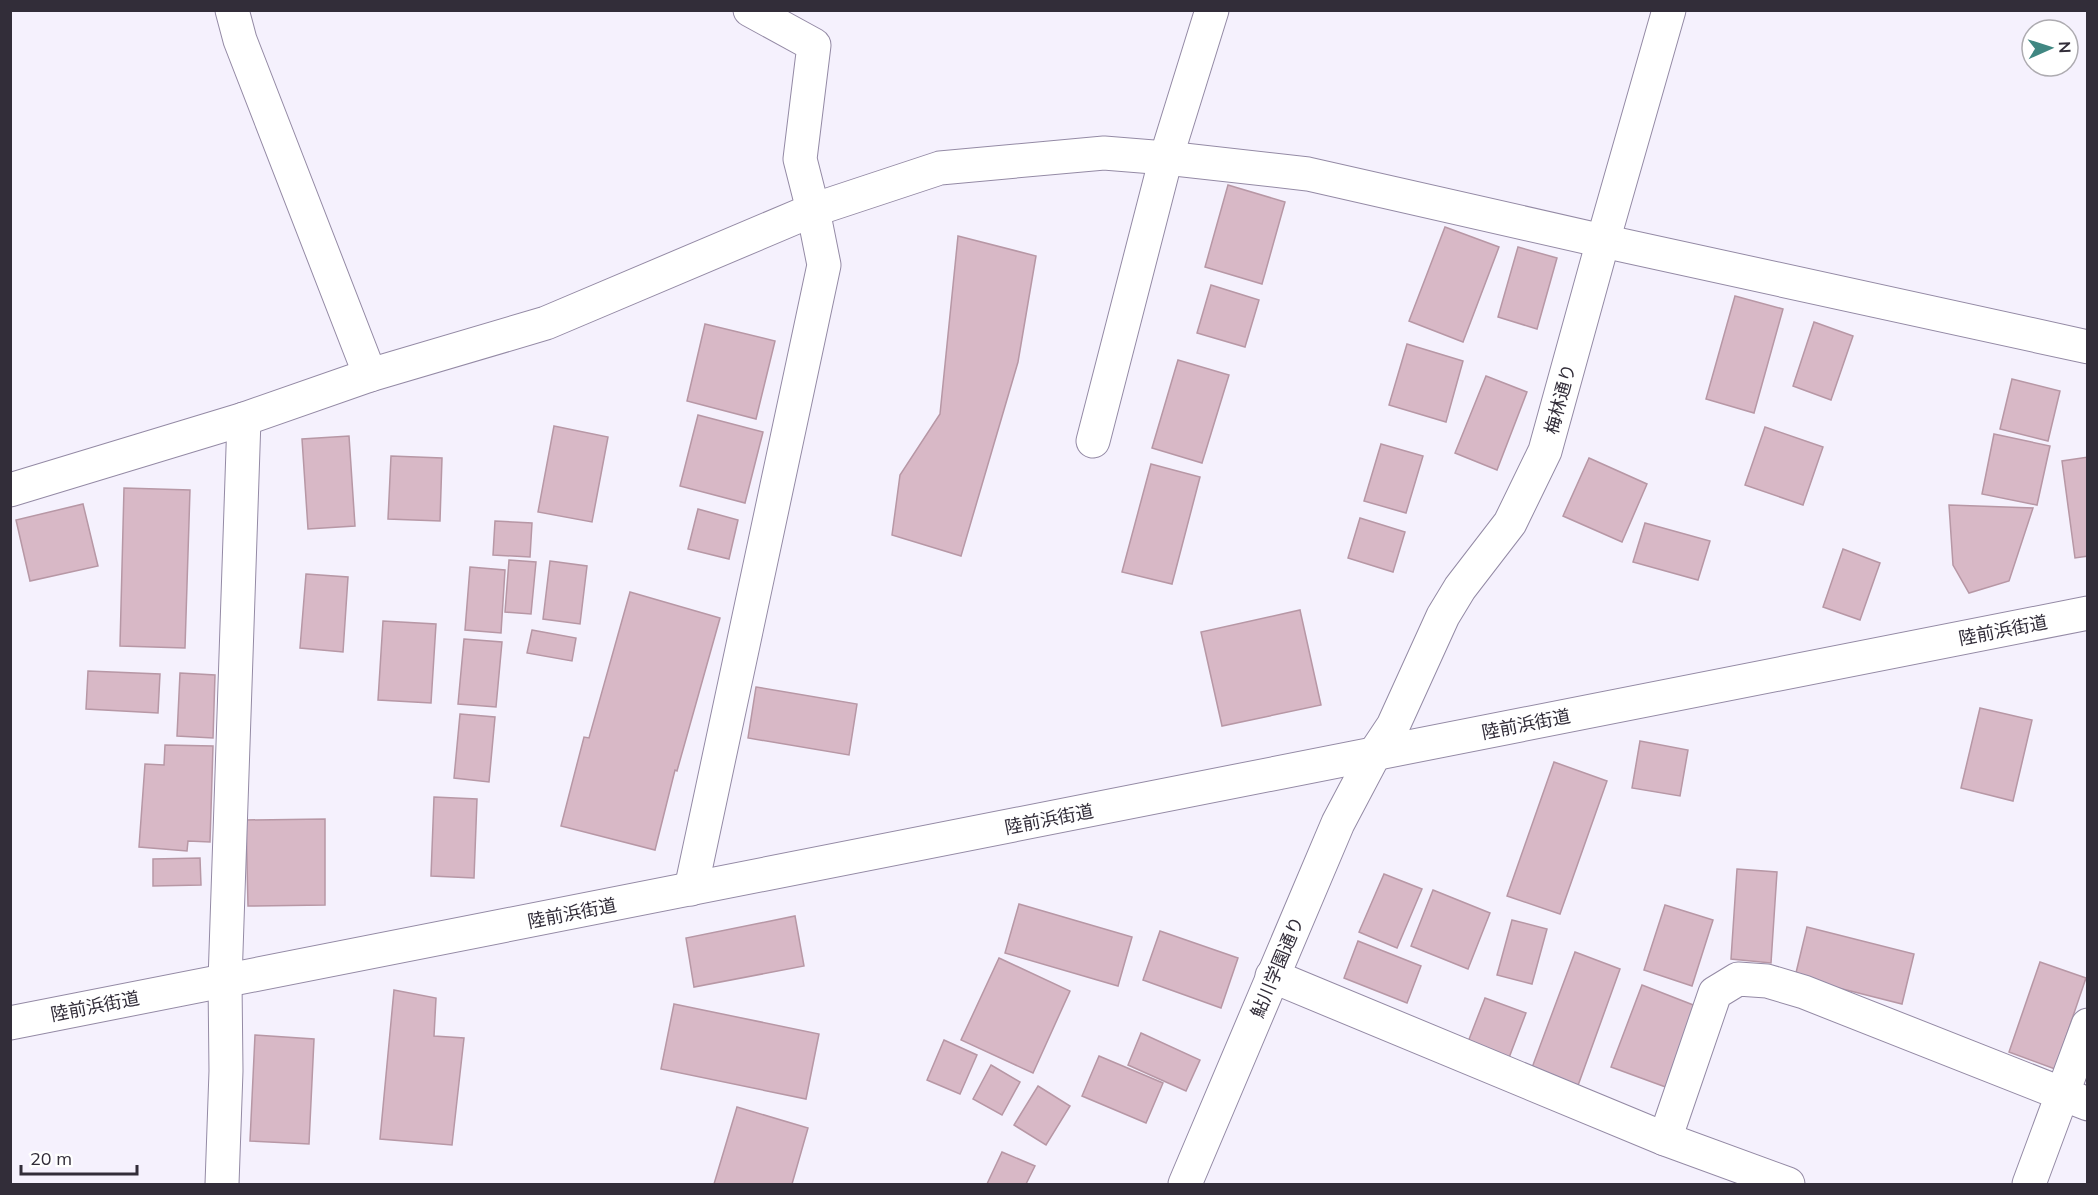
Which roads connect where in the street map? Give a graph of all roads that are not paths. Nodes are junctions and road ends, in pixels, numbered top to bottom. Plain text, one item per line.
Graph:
1 (232, 10) edge
2 (750, 10) edge
3 (1212, 10) edge
4 (1669, 10) edge
5 (1166, 158) junction
6 (813, 210) junction
7 (1603, 241) junction
8 (2088, 347) edge
9 (370, 375) junction
10 (244, 419) junction
11 (1093, 441) dead end
12 (12, 482) edge
13 (2088, 613) edge
14 (1375, 753) junction
15 (691, 889) junction
16 (1272, 976) junction
17 (225, 981) junction
18 (10, 1023) edge
19 (2088, 1025) edge
20 (2074, 1099) edge
21 (1665, 1139) junction
22 (222, 1185) edge
23 (1185, 1185) edge
24 (1788, 1185) edge
25 (2029, 1185) edge

1 - 9 main road
2 - 6 main road
3 - 5 main road
4 - 7 main road, 梅林通り
5 - 6 main road
5 - 7 main road
5 - 11 main road
6 - 9 main road
6 - 15 main road
7 - 8 main road
7 - 14 main road, 梅林通り
9 - 10 main road
10 - 12 main road
10 - 17 main road
13 - 14 main road, 陸前浜街道
14 - 15 main road, 陸前浜街道
14 - 16 main road, 鮎川学園通り
15 - 17 main road, 陸前浜街道
16 - 21 main road
16 - 23 main road, 鮎川学園通り
17 - 18 main road, 陸前浜街道
17 - 22 main road
19 - 20 main road
20 - 21 main road
20 - 25 main road
21 - 24 main road

